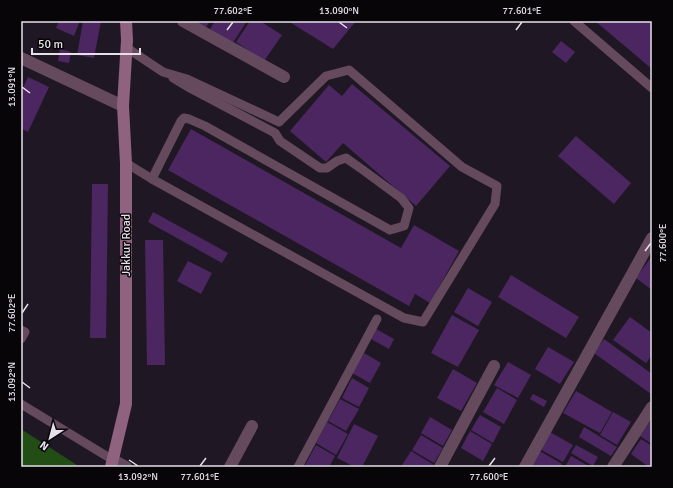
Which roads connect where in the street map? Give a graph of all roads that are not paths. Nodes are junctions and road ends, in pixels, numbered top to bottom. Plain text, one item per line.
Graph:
1 (126, 21) edge
2 (183, 21) edge
3 (574, 21) edge
4 (126, 48) junction
5 (21, 58) edge
6 (163, 72) junction
7 (284, 77) dead end
8 (652, 88) edge
9 (123, 106) junction
10 (126, 163) junction
11 (152, 179) junction
12 (652, 238) edge
13 (377, 319) dead end
14 (21, 330) edge
15 (21, 339) edge
16 (494, 366) dead end
17 (21, 404) edge
18 (652, 407) edge
19 (252, 426) dead end
20 (112, 463) edge
21 (126, 467) edge
22 (230, 467) edge
23 (298, 467) edge
24 (440, 467) edge
25 (525, 467) edge
26 (613, 467) edge

1 - 4 street, Jakkur Road
2 - 7 street
3 - 8 lane
4 - 6 lane
4 - 9 street, Jakkur Road
5 - 9 street
6 - 11 lane
6 - 11 lane
9 - 10 street, Jakkur Road
10 - 11 lane
10 - 20 street, Jakkur Road
12 - 25 street
13 - 23 lane
14 - 15 lane
16 - 24 street
17 - 20 lane
18 - 26 street
19 - 22 street
20 - 21 street

